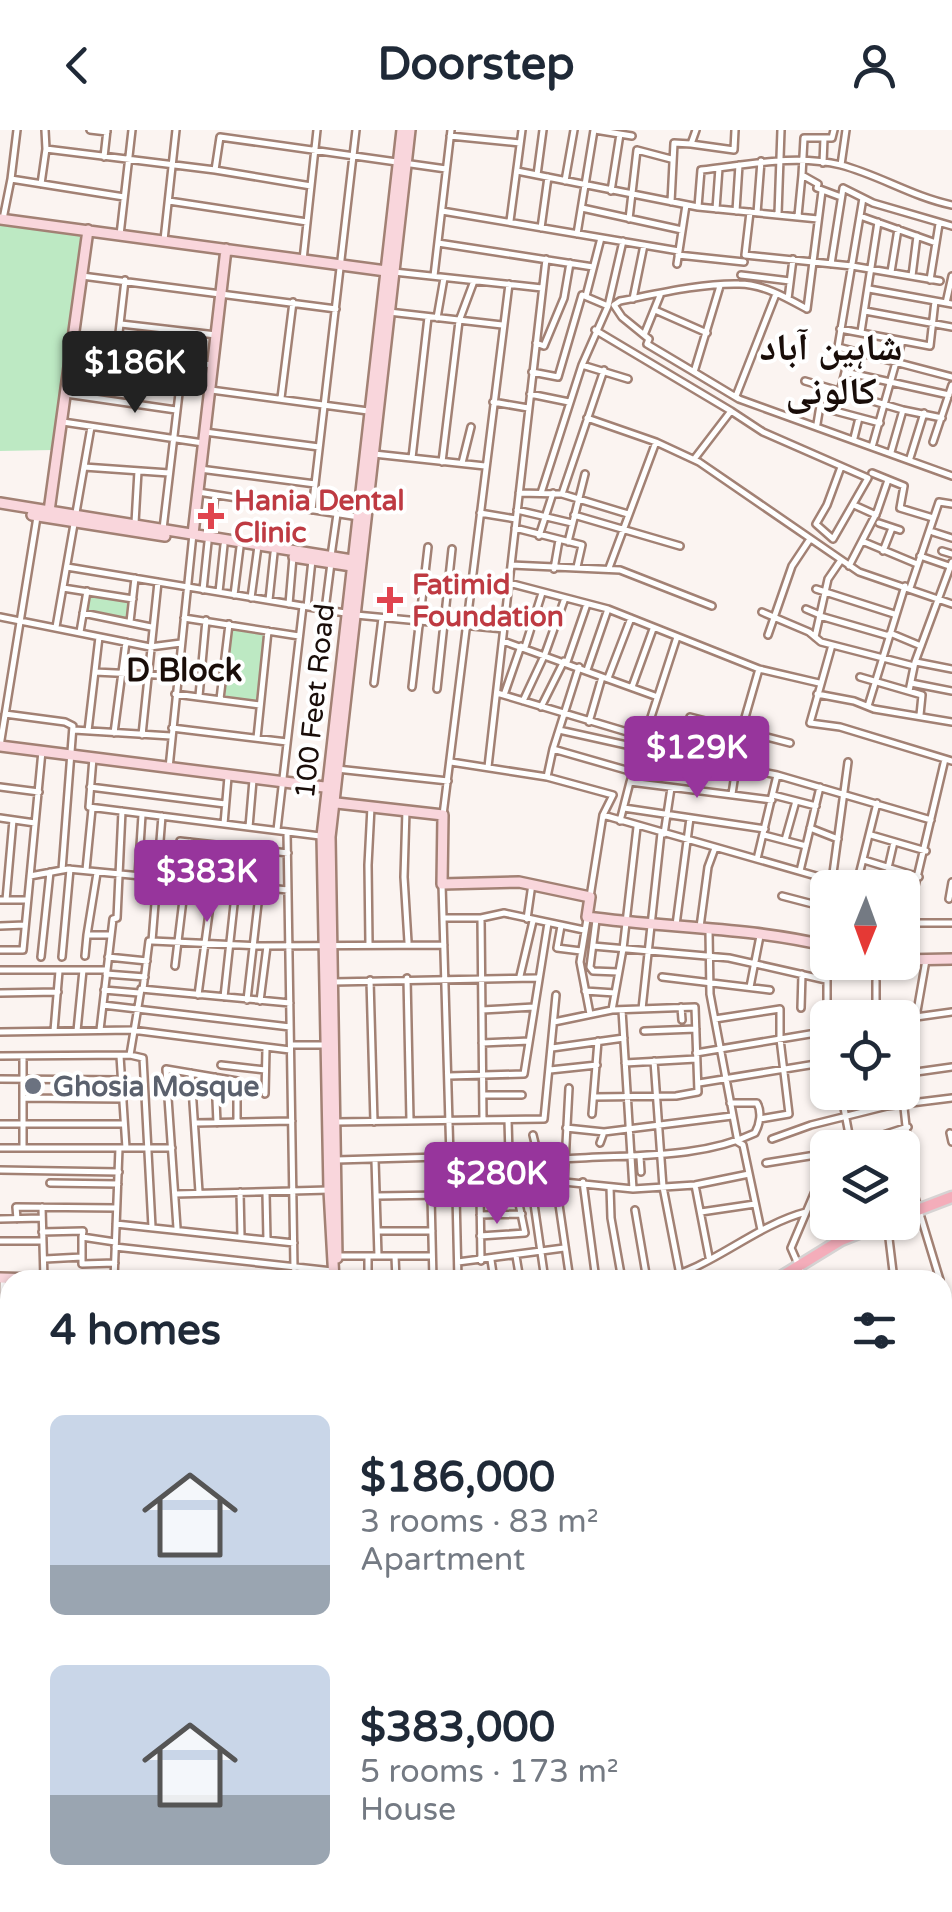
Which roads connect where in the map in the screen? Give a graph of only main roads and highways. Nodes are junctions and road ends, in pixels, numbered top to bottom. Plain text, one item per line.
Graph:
1 (402, 130) edge
2 (410, 130) edge
3 (402, 163) junction
4 (2, 219) edge
5 (88, 230) junction
6 (226, 249) junction
7 (390, 271) junction
8 (385, 311) junction
9 (369, 454) junction
10 (0, 508) edge
11 (42, 512) junction
12 (76, 519) junction
13 (193, 537) junction
14 (209, 539) junction
15 (257, 548) junction
16 (331, 560) junction
17 (357, 564) junction
18 (350, 614) junction
19 (0, 746) edge
20 (331, 788) junction
21 (329, 802) junction
22 (810, 943) edge
23 (327, 944) junction
24 (952, 958) edge
25 (920, 960) edge
26 (332, 1160) junction
27 (952, 1197) edge
28 (920, 1209) edge
29 (841, 1240) edge
30 (334, 1256) junction
31 (334, 1270) edge
32 (791, 1270) edge

1 - 3 main road, 100 Feet Road
2 - 3 main road, 100 Feet Road
3 - 7 main road, 100 Feet Road
4 - 5 main road
5 - 6 main road
5 - 11 main road
6 - 7 main road
6 - 13 main road
7 - 8 main road, 100 Feet Road
8 - 9 main road, 100 Feet Road
8 - 9 main road, 100 Feet Road
9 - 17 main road, 100 Feet Road
10 - 11 main road
11 - 12 main road
12 - 13 main road
12 - 13 main road
13 - 14 main road
14 - 15 main road
14 - 15 main road
15 - 16 main road
15 - 16 main road
16 - 17 main road
17 - 18 main road, 100 Feet Road
18 - 20 main road, 100 Feet Road
18 - 20 main road, 100 Feet Road
19 - 20 main road
20 - 21 main road, 100 Feet Road
21 - 22 main road
21 - 23 main road, 100 Feet Road
21 - 23 main road, 100 Feet Road
23 - 26 main road, 100 Feet Road
24 - 25 main road
26 - 30 main road, 100 Feet Road
26 - 30 main road, 100 Feet Road
27 - 28 main road
29 - 32 main road
30 - 31 main road, 100 Feet Road

